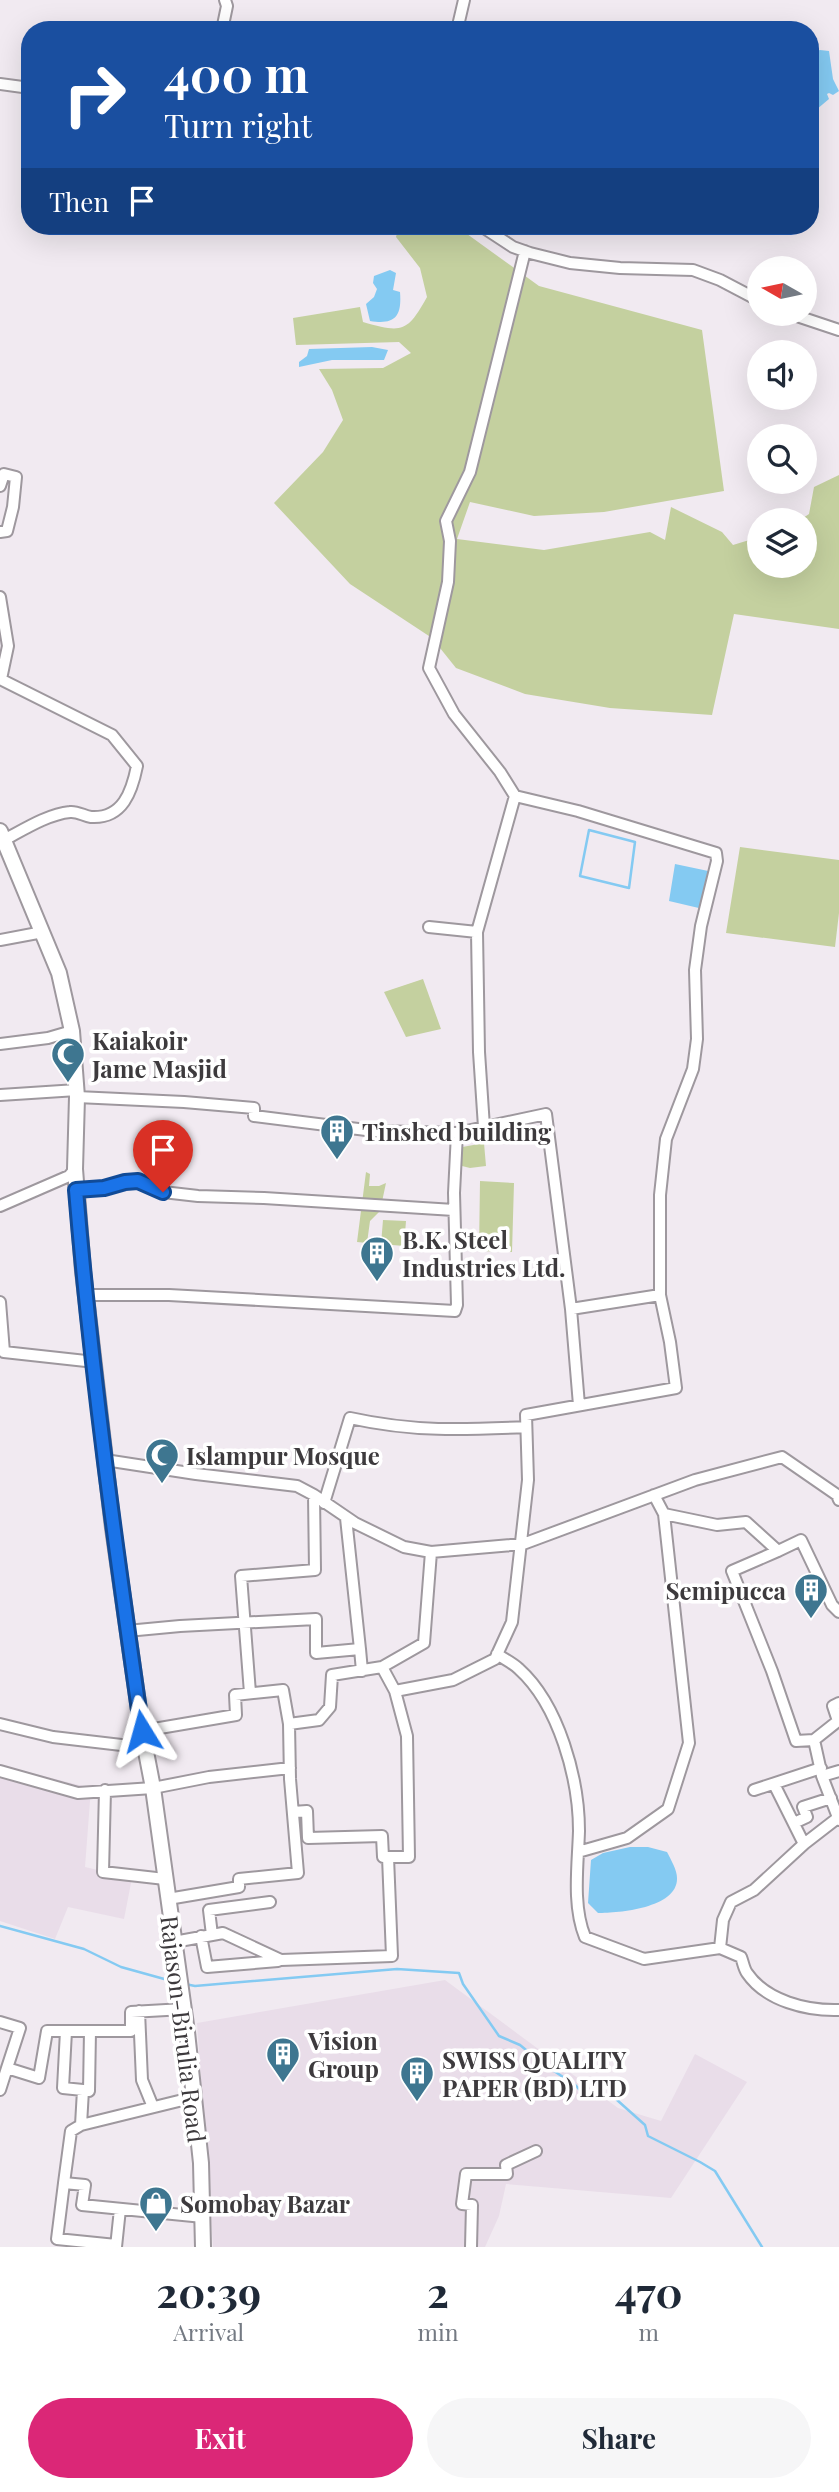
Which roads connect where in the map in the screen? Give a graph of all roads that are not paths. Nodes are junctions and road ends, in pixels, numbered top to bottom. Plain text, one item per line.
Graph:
1 (225, 0) edge
2 (464, 0) edge
3 (224, 21) edge
4 (459, 21) edge
5 (0, 84) edge
6 (21, 87) edge
7 (495, 235) edge
8 (525, 251) junction
9 (747, 294) edge
10 (817, 323) edge
11 (839, 330) edge
12 (0, 486) edge
13 (0, 532) edge
14 (0, 597) edge
15 (0, 679) edge
16 (515, 796) junction
17 (3, 845) edge
18 (429, 927) dead end
19 (43, 932) junction
20 (477, 932) junction
21 (0, 940) edge
22 (72, 1031) junction
23 (0, 1044) edge
24 (77, 1094) junction
25 (0, 1095) edge
26 (484, 1127) junction
27 (457, 1133) junction
28 (75, 1169) junction
29 (76, 1190) junction
30 (0, 1206) edge
31 (454, 1210) junction
32 (660, 1294) junction
33 (86, 1295) junction
34 (0, 1302) edge
35 (571, 1309) junction
36 (2, 1351) edge
37 (95, 1362) junction
38 (579, 1405) junction
39 (526, 1427) junction
40 (105, 1460) junction
41 (314, 1494) junction
42 (654, 1495) junction
43 (839, 1500) edge
44 (324, 1503) junction
45 (664, 1514) junction
46 (345, 1518) junction
47 (523, 1544) junction
48 (778, 1551) junction
49 (431, 1552) junction
50 (839, 1612) edge
51 (244, 1622) junction
52 (127, 1631) junction
53 (360, 1649) junction
54 (497, 1654) junction
55 (382, 1667) junction
56 (362, 1671) junction
57 (395, 1691) junction
58 (250, 1693) junction
59 (839, 1703) edge
60 (839, 1722) edge
61 (0, 1724) edge
62 (289, 1724) junction
63 (142, 1731) junction
64 (814, 1740) junction
65 (130, 1746) dead end
66 (290, 1768) junction
67 (0, 1771) edge
68 (839, 1771) edge
69 (822, 1772) junction
70 (774, 1784) junction
71 (153, 1788) junction
72 (105, 1790) junction
73 (754, 1790) dead end
74 (831, 1798) junction
75 (293, 1812) junction
76 (839, 1819) edge
77 (794, 1823) junction
78 (804, 1844) junction
79 (578, 1852) junction
80 (388, 1857) junction
81 (165, 1880) junction
82 (168, 1899) junction
83 (270, 1902) dead end
84 (207, 1936) junction
85 (174, 1942) junction
86 (720, 1948) junction
87 (281, 1961) junction
88 (184, 2009) junction
89 (839, 2010) edge
90 (139, 2011) junction
91 (0, 2022) edge
92 (66, 2031) junction
93 (90, 2031) junction
94 (41, 2067) junction
95 (8, 2068) junction
96 (64, 2070) junction
97 (0, 2090) edge
98 (83, 2090) junction
99 (195, 2096) junction
100 (153, 2107) junction
101 (81, 2125) junction
102 (536, 2151) dead end
103 (64, 2183) junction
104 (120, 2209) junction
105 (203, 2217) junction
106 (116, 2246) edge
107 (203, 2247) edge
108 (471, 2247) edge

1 - 3 street
2 - 4 street
5 - 6 street
7 - 8 street
8 - 9 street
8 - 16 street
10 - 11 street
12 - 13 street
14 - 15 street
15 - 17 street
16 - 20 street
16 - 32 street
17 - 19 street, Rajason-Birulia Road
18 - 20 street
19 - 21 street
19 - 22 street, Rajason-Birulia Road
20 - 26 street
22 - 23 street
22 - 24 street, Rajason-Birulia Road
24 - 25 street
24 - 27 street
24 - 28 street, Rajason-Birulia Road
26 - 27 street
26 - 35 street
27 - 31 street
28 - 29 street, Rajason-Birulia Road
28 - 30 street
29 - 31 street
29 - 33 street, Rajason-Birulia Road
31 - 33 street
32 - 35 street
32 - 38 street
33 - 37 street, Rajason-Birulia Road
34 - 36 street
35 - 38 street
36 - 37 street
37 - 40 street, Rajason-Birulia Road
38 - 39 street
39 - 44 street
39 - 47 street
40 - 41 street
40 - 52 street, Rajason-Birulia Road
41 - 44 street
41 - 51 street
42 - 43 street
42 - 45 street
42 - 47 street
44 - 46 street
45 - 48 street
45 - 79 street
46 - 49 street
46 - 53 street
47 - 49 street
47 - 54 street
48 - 50 street
48 - 64 street
49 - 55 street
51 - 52 street
51 - 53 street
51 - 58 street
52 - 63 street, Rajason-Birulia Road
53 - 56 street
54 - 57 street
54 - 79 street
55 - 56 street
55 - 57 street
56 - 62 street
57 - 80 street
58 - 62 street
58 - 63 street
59 - 60 street
60 - 64 street
61 - 65 street
62 - 66 street
63 - 71 street, Rajason-Birulia Road
64 - 69 street
66 - 71 street
66 - 75 street
67 - 72 street
68 - 69 street
69 - 70 street
69 - 74 street
70 - 73 street
70 - 77 street
71 - 72 street
71 - 81 street, Rajason-Birulia Road
72 - 81 street
74 - 76 street
74 - 77 street
75 - 80 street
75 - 82 street
76 - 78 street
77 - 78 street
78 - 86 street
79 - 86 street
80 - 87 street
81 - 82 street, Rajason-Birulia Road
82 - 85 street, Rajason-Birulia Road
83 - 84 street
84 - 85 street
84 - 87 street
84 - 87 street
85 - 88 street, Rajason-Birulia Road
86 - 89 street
88 - 90 street
88 - 99 street, Rajason-Birulia Road
90 - 93 street
90 - 100 street
91 - 95 street
92 - 93 street
92 - 94 street
92 - 96 street
93 - 98 street
94 - 95 street
94 - 96 street
95 - 97 street
96 - 98 street
98 - 101 street
99 - 100 street
99 - 105 street, Rajason-Birulia Road
100 - 101 street
101 - 103 street
102 - 108 street
103 - 104 street
103 - 106 street
104 - 105 street
104 - 106 street
105 - 107 street, Rajason-Birulia Road

